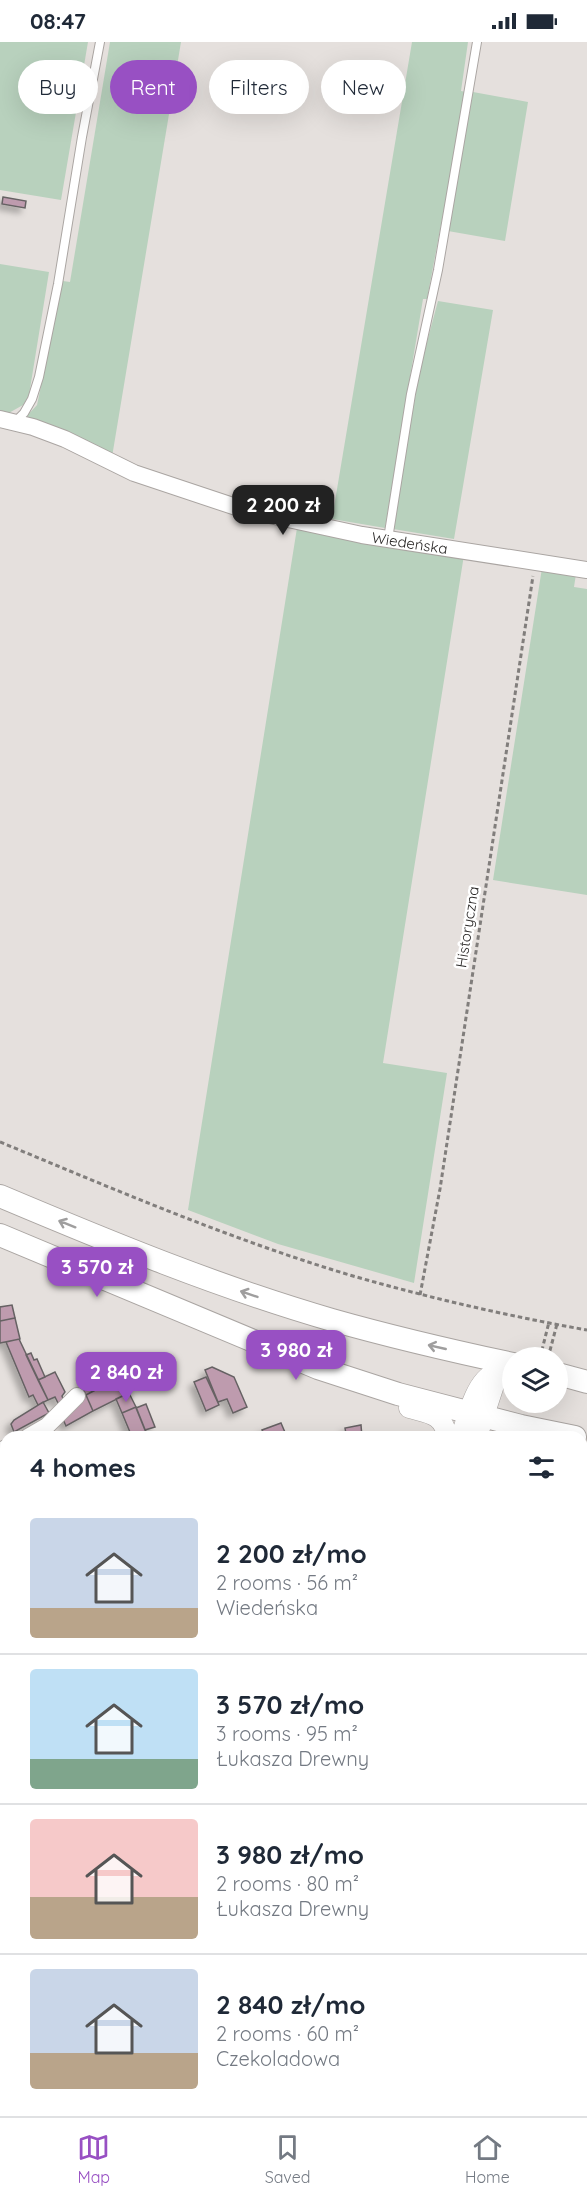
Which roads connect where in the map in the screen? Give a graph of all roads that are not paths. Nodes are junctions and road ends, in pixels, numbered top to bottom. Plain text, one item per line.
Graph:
1 (100, 42) edge
2 (477, 42) edge
3 (7, 421) edge
4 (388, 539) junction
5 (587, 570) edge
6 (0, 1196) edge
7 (0, 1235) edge
8 (502, 1367) edge
9 (502, 1369) edge
10 (568, 1377) edge
11 (587, 1382) edge
12 (568, 1386) edge
13 (587, 1391) edge
14 (398, 1394) junction
15 (77, 1396) dead end
16 (480, 1426) edge
17 (38, 1431) edge
18 (445, 1431) edge
19 (547, 1431) edge

1 - 3 lane
2 - 4 lane
3 - 4 street, Wiedeńska
4 - 5 street, Wiedeńska
8 -> 6 main road
7 - 14 main road
9 - 16 street
10 - 11 main road
12 - 13 street
14 - 16 main road
14 - 18 street
15 - 17 street
16 - 19 main road

